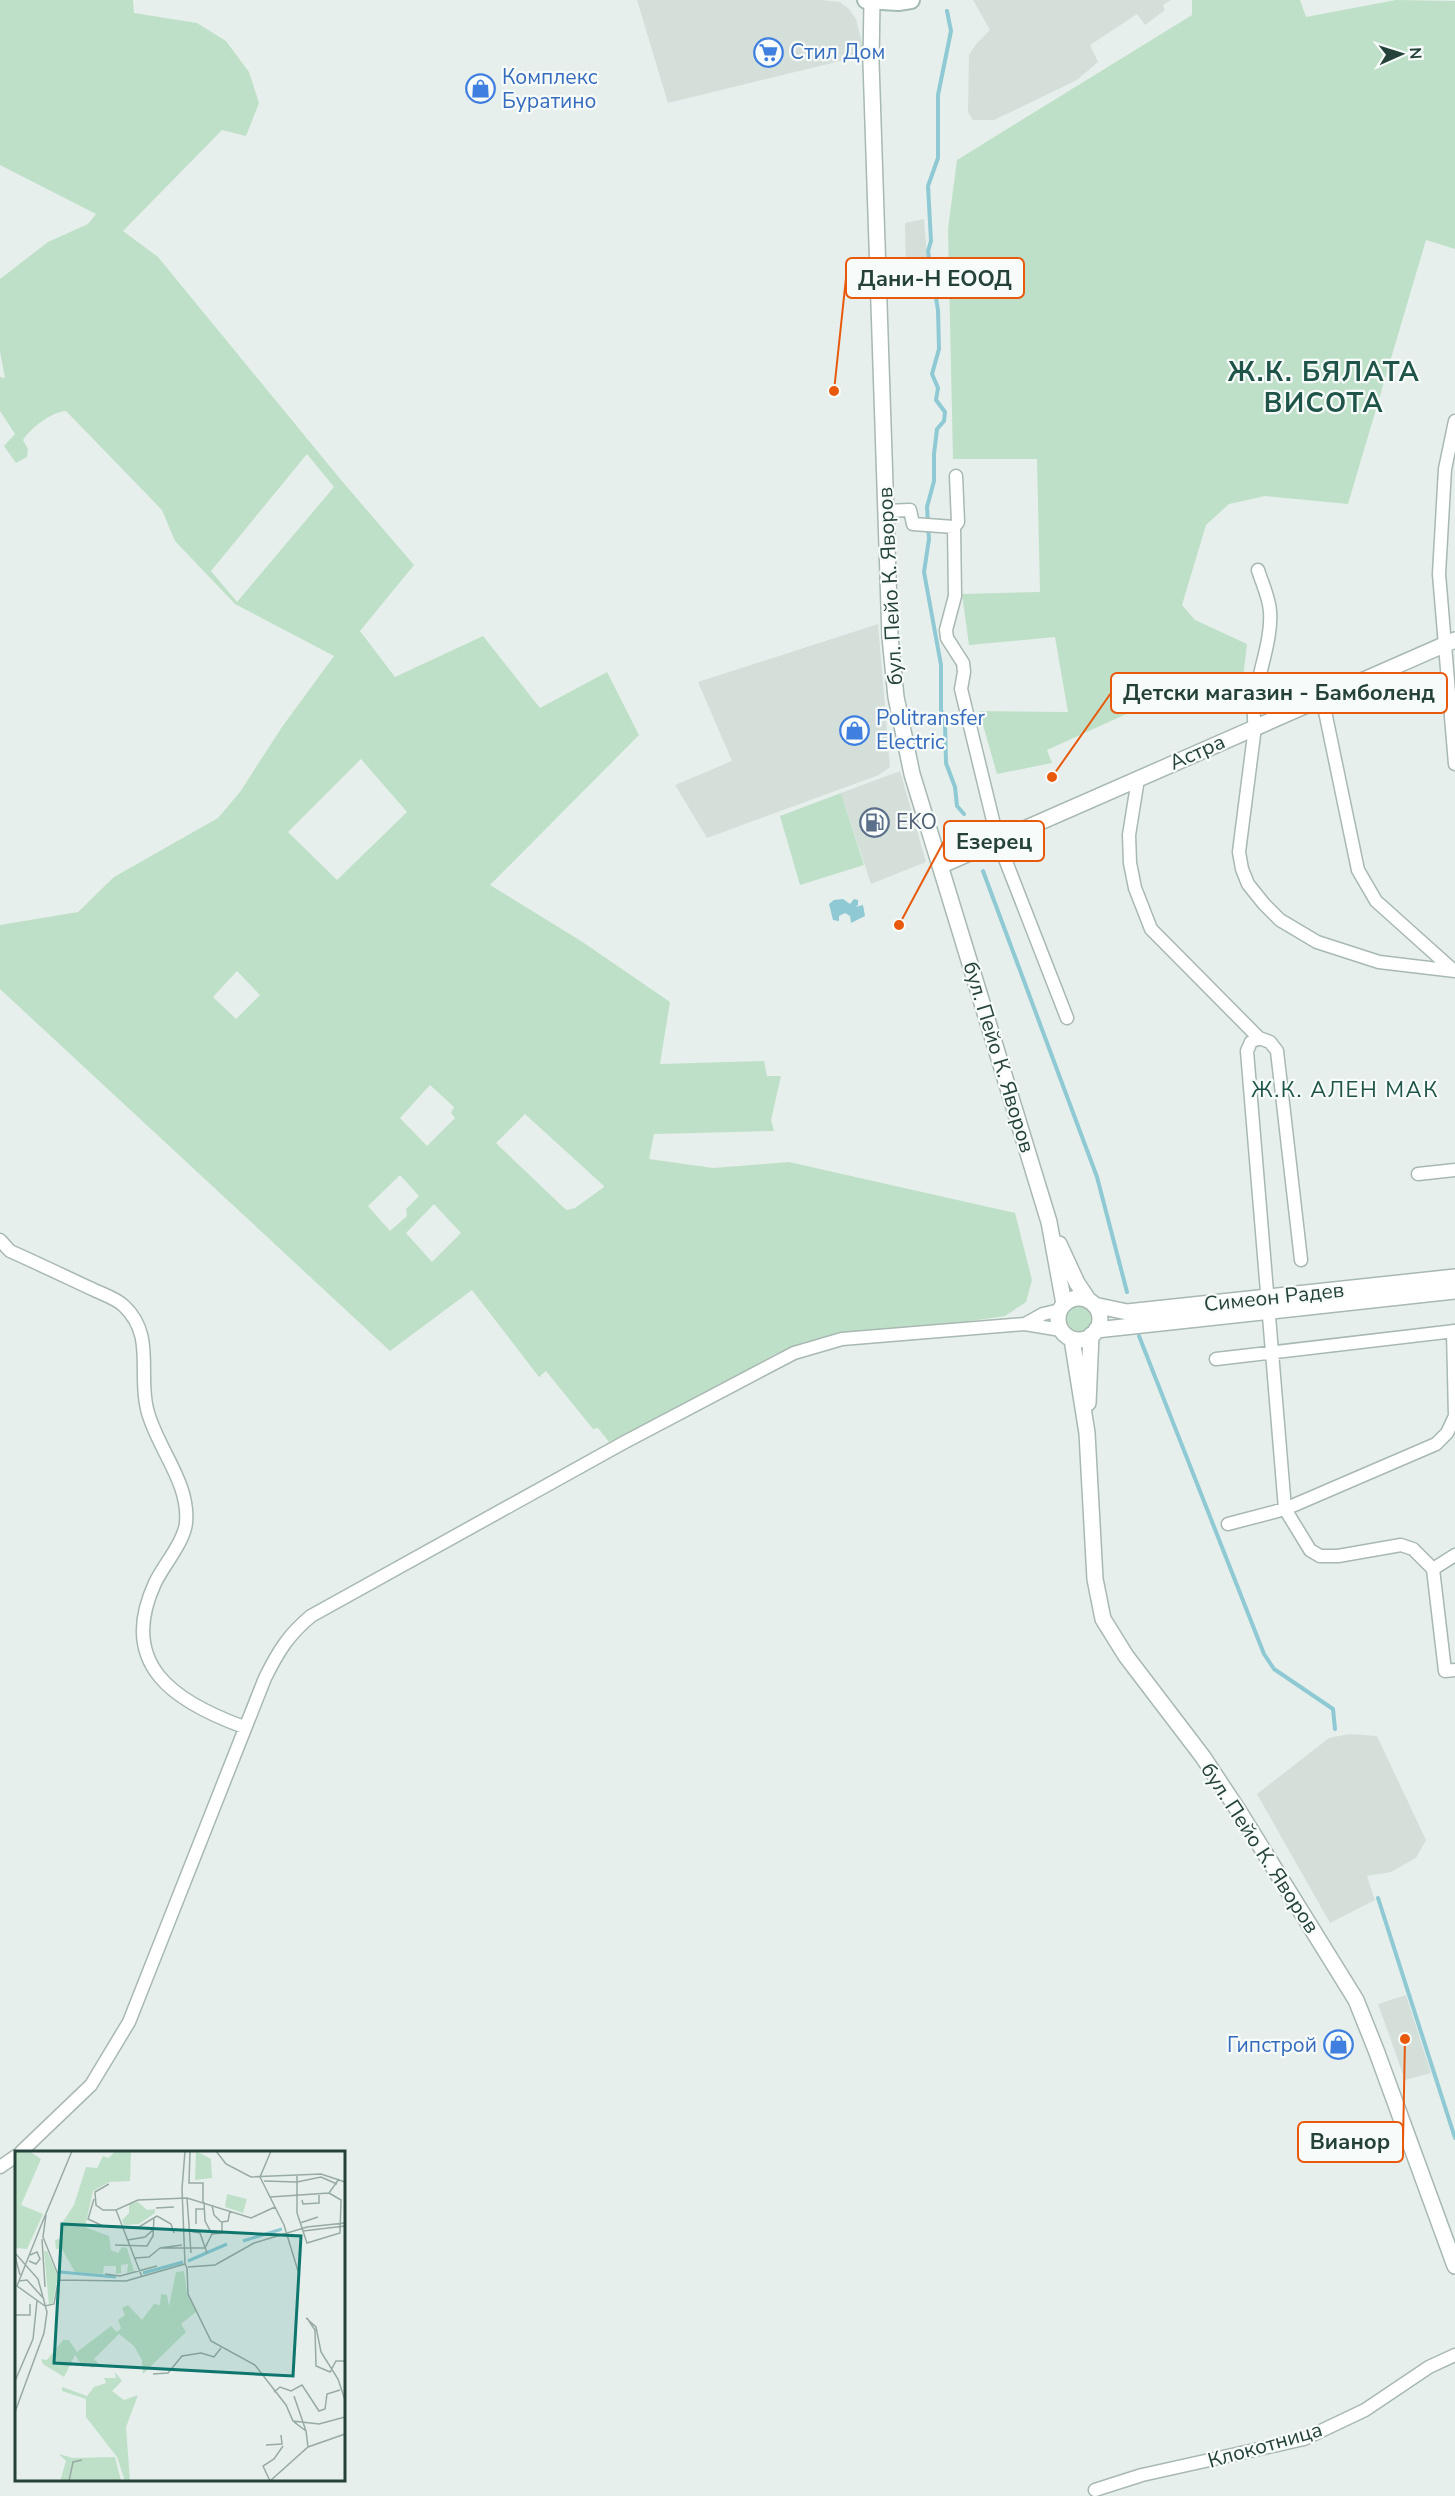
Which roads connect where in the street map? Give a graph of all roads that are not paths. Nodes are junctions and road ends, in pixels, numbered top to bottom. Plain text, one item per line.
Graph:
1 (867, 0) edge
2 (911, 0) edge
3 (872, 1) edge
4 (1455, 421) edge
5 (956, 476) dead end
6 (885, 511) junction
7 (948, 527) junction
8 (1258, 570) dead end
9 (1449, 643) edge
10 (1322, 697) junction
11 (1256, 727) junction
12 (1455, 764) edge
13 (1138, 778) junction
14 (998, 841) junction
15 (940, 866) junction
16 (1455, 971) edge
17 (1067, 1018) dead end
18 (1259, 1038) junction
19 (1455, 1170) edge
20 (1418, 1174) dead end
21 (1049, 1222) junction
22 (0, 1240) edge
23 (1301, 1260) dead end
24 (1455, 1277) edge
25 (1455, 1291) edge
26 (1092, 1303) junction
27 (1268, 1304) junction
28 (1062, 1307) junction
29 (1025, 1324) junction
30 (1454, 1331) edge
31 (1094, 1333) junction
32 (1066, 1334) junction
33 (1274, 1352) junction
34 (1216, 1359) dead end
35 (1087, 1433) junction
36 (1285, 1509) junction
37 (1228, 1524) dead end
38 (1455, 1555) edge
39 (1433, 1569) junction
40 (1455, 1670) edge
41 (244, 1727) junction
42 (22, 2151) edge
43 (15, 2157) edge
44 (0, 2167) edge
45 (1455, 2266) edge
46 (1455, 2355) edge
47 (1095, 2490) dead end

1 - 3 main road
2 - 3 main road
3 - 6 street, бул. Пейо К. Яворов
4 - 9 street
5 - 7 street
6 - 7 street
6 - 15 street, бул. Пейо К. Яворов
7 - 14 street
8 - 11 street
9 - 10 street, Астра
9 - 12 street
10 - 11 street, Астра
10 - 16 street
11 - 13 street, Астра
11 - 16 street
13 - 14 street, Астра
13 - 18 street
14 - 15 street, Астра
14 - 17 street
15 - 21 street, бул. Пейо К. Яворов
18 - 23 street
18 - 27 street
19 - 20 street
21 - 26 street, бул. Пейо К. Яворов
21 - 28 street, бул. Пейо К. Яворов
22 - 41 street
24 - 27 street, Симеон Радев
25 - 27 street, Симеон Радев
26 - 27 street, Симеон Радев
26 - 28 street
26 - 31 street
27 - 31 street, Симеон Радев
27 - 33 street
28 - 29 street
28 - 32 street
29 - 32 street
29 - 41 street
30 - 33 street
30 - 36 street
31 - 32 street
31 - 35 street, бул. Пейо К. Яворов
32 - 35 street, бул. Пейо К. Яворов
33 - 34 street
33 - 36 street
35 - 45 street, бул. Пейо К. Яворов
36 - 37 street
36 - 39 street
38 - 39 street
39 - 40 street
41 - 42 street
43 - 44 street
46 - 47 street, Клокотница

